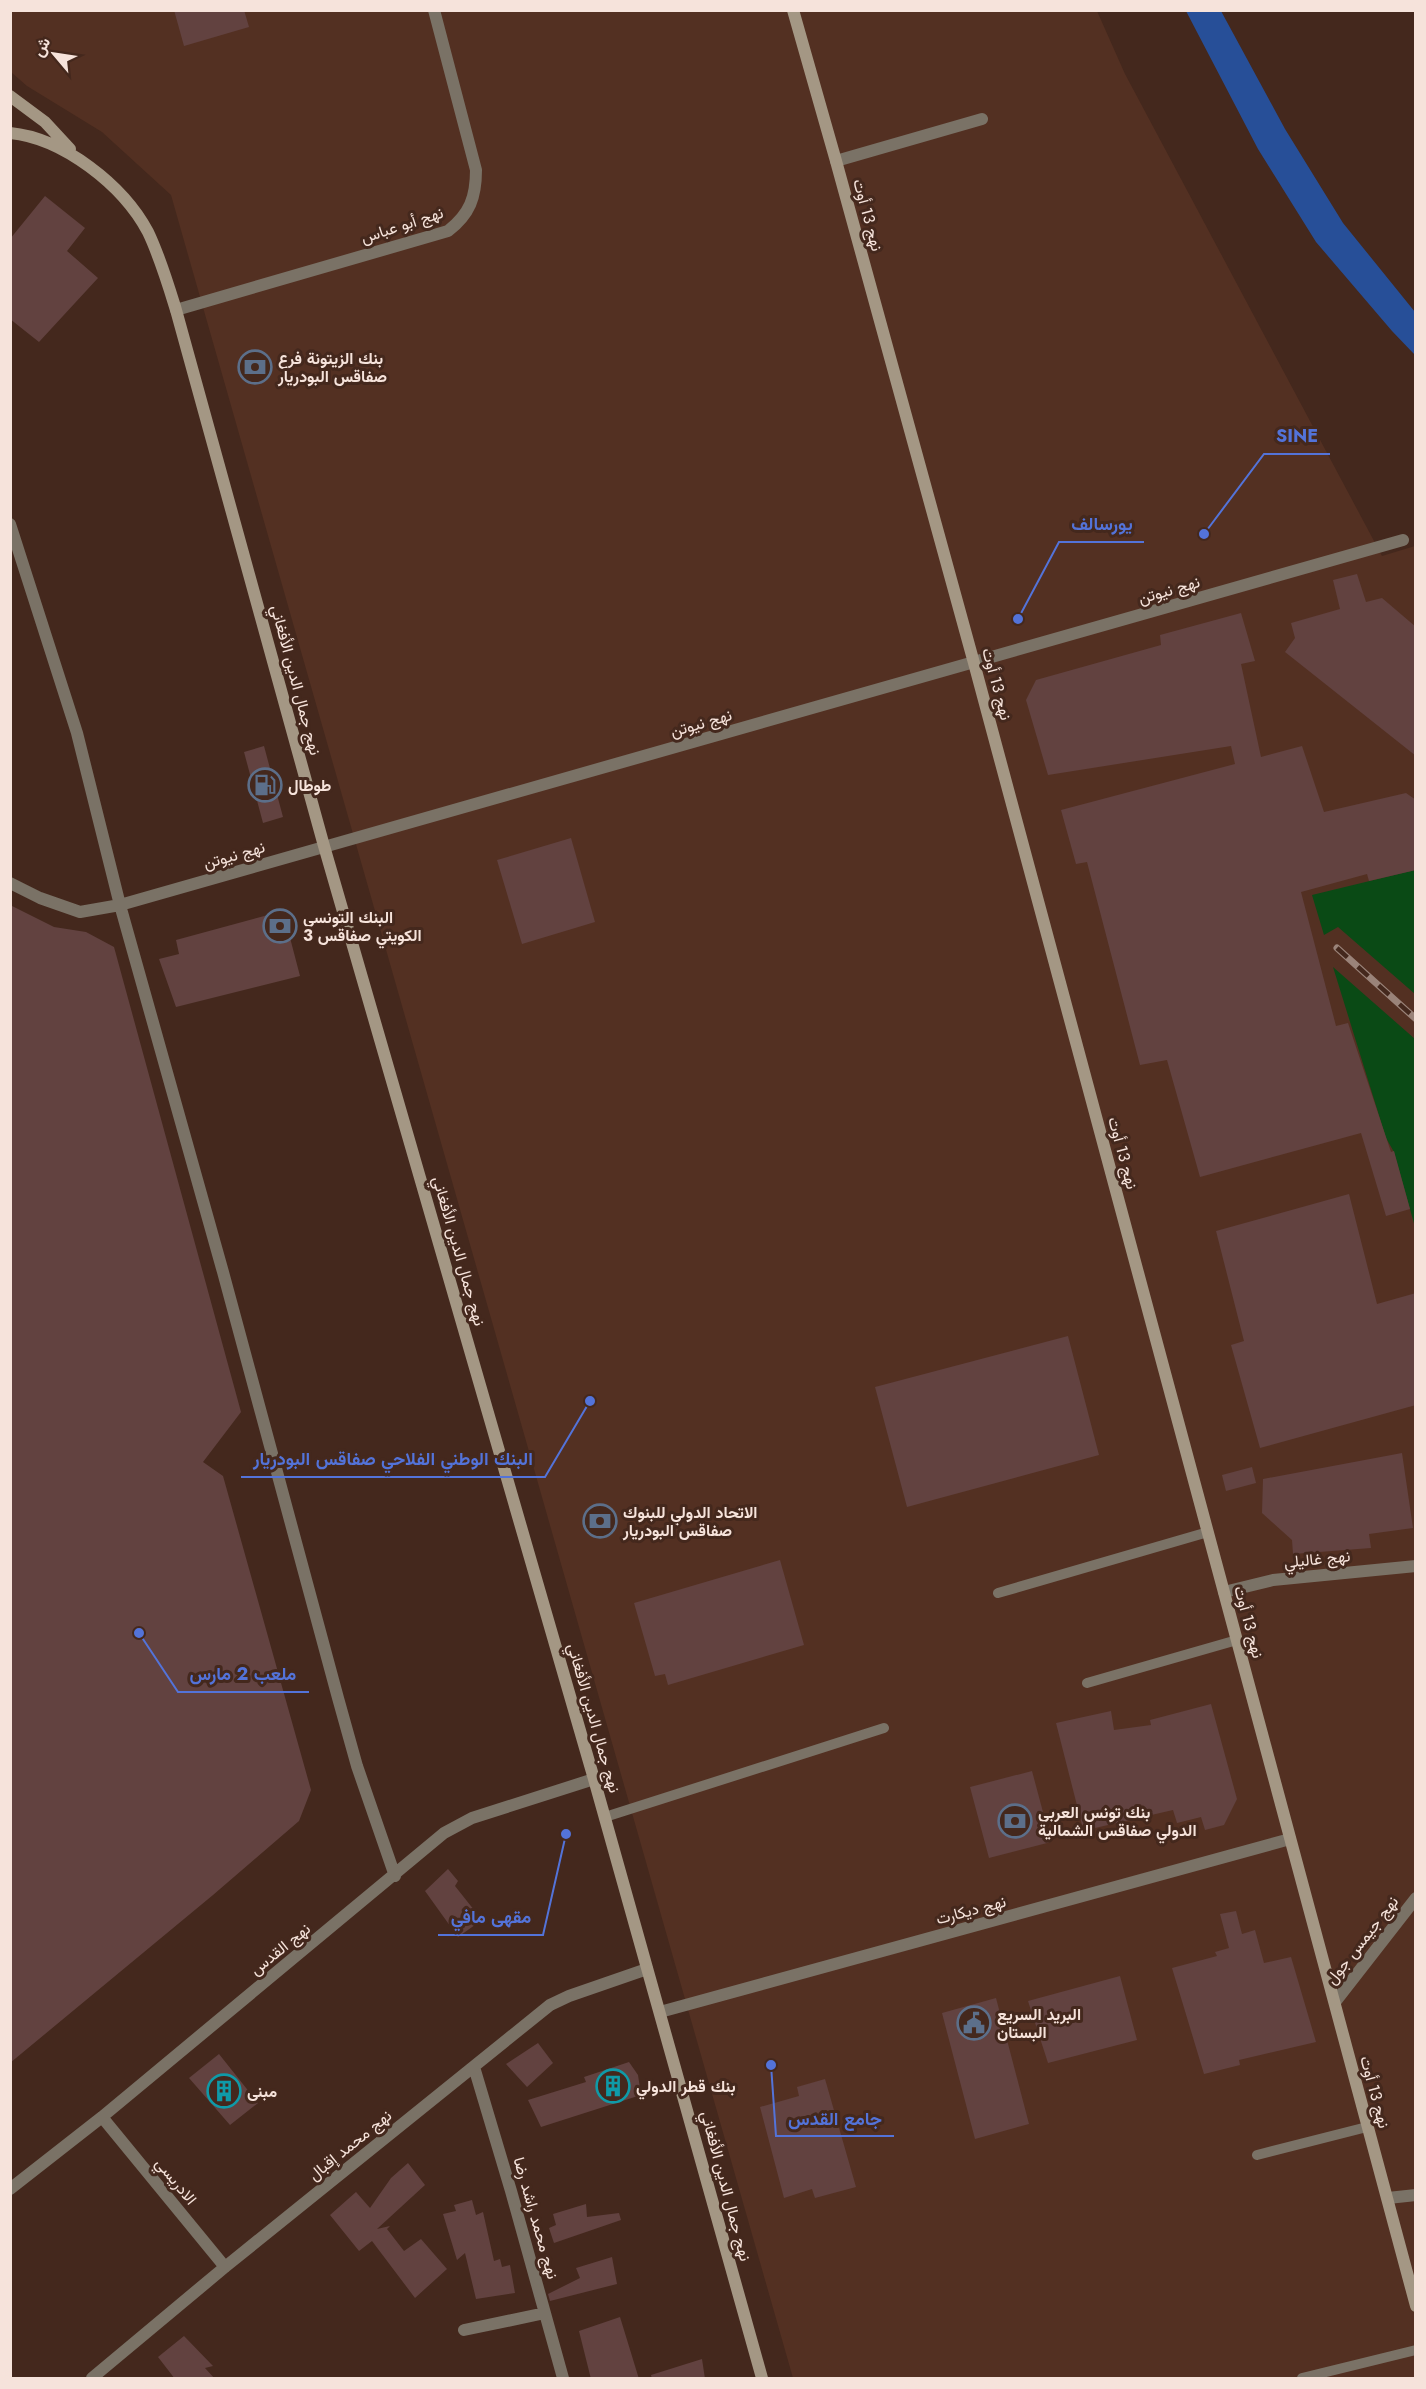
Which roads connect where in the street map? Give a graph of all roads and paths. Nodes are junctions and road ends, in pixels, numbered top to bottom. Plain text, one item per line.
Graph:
1 (434, 10) edge
2 (793, 10) edge
3 (10, 96) edge
4 (982, 119) dead end
5 (10, 132) edge
6 (79, 160) junction
7 (837, 161) junction
8 (176, 310) junction
9 (10, 524) edge
10 (1403, 540) dead end
11 (974, 663) junction
12 (324, 846) junction
13 (10, 883) edge
14 (120, 905) junction
15 (1208, 1532) junction
16 (1416, 1566) edge
17 (1224, 1592) junction
18 (998, 1593) dead end
19 (1237, 1640) junction
20 (1087, 1683) dead end
21 (884, 1728) dead end
22 (594, 1779) junction
23 (605, 1817) junction
24 (1290, 1839) junction
25 (395, 1876) junction
26 (1416, 1898) edge
27 (647, 1969) junction
28 (1335, 2002) junction
29 (660, 2012) junction
30 (474, 2067) junction
31 (102, 2117) junction
32 (1367, 2127) junction
33 (1257, 2155) dead end
34 (10, 2189) edge
35 (1416, 2195) edge
36 (1388, 2198) junction
37 (225, 2267) junction
38 (1416, 2306) edge
39 (545, 2313) junction
40 (464, 2330) dead end
41 (1416, 2350) edge
42 (92, 2379) edge
43 (563, 2379) edge
44 (762, 2379) edge
45 (1302, 2379) edge

1 - 8 street, نهج أبو عباس
2 - 7 main road, نهج 13 أوت
3 - 6 main road, نهج جمال الدين الأفغاني
4 - 7 street
5 - 6 main road, نهج جمال الدين الأفغاني
6 - 8 main road, نهج جمال الدين الأفغاني
7 - 11 main road, نهج 13 أوت
8 - 12 main road, نهج جمال الدين الأفغاني
9 - 14 street
10 - 11 street, نهج نيوتن
11 - 12 street, نهج نيوتن
11 - 15 main road, نهج 13 أوت
12 - 14 street, نهج نيوتن
12 - 22 main road, نهج جمال الدين الأفغاني
13 - 14 street, نهج نيوتن
14 - 25 street
15 - 17 main road, نهج 13 أوت
15 - 18 lane
16 - 17 street, نهج غاليلي
17 - 19 main road, نهج 13 أوت
19 - 20 lane
19 - 24 main road, نهج 13 أوت
21 - 23 lane
22 - 23 main road, نهج جمال الدين الأفغاني
22 - 25 street, نهج القدس
23 - 27 main road, نهج جمال الدين الأفغاني
24 - 28 main road, نهج 13 أوت
24 - 29 street, نهج ديكارت
25 - 31 street, نهج القدس
26 - 28 street, نهج جيمس جول
27 - 29 main road, نهج جمال الدين الأفغاني
27 - 30 street, نهج محمد إقبال
28 - 32 main road, نهج 13 أوت
29 - 44 main road, نهج جمال الدين الأفغاني
30 - 37 street, نهج محمد إقبال
30 - 39 street, نهج محمد راشد رضا
31 - 34 street, نهج القدس
31 - 37 street, الادريسي
32 - 33 lane
32 - 36 main road, نهج 13 أوت
35 - 36 street
36 - 38 main road, نهج 13 أوت
37 - 42 street, نهج محمد إقبال
39 - 40 street
39 - 43 street, نهج محمد راشد رضا
41 - 45 lane

